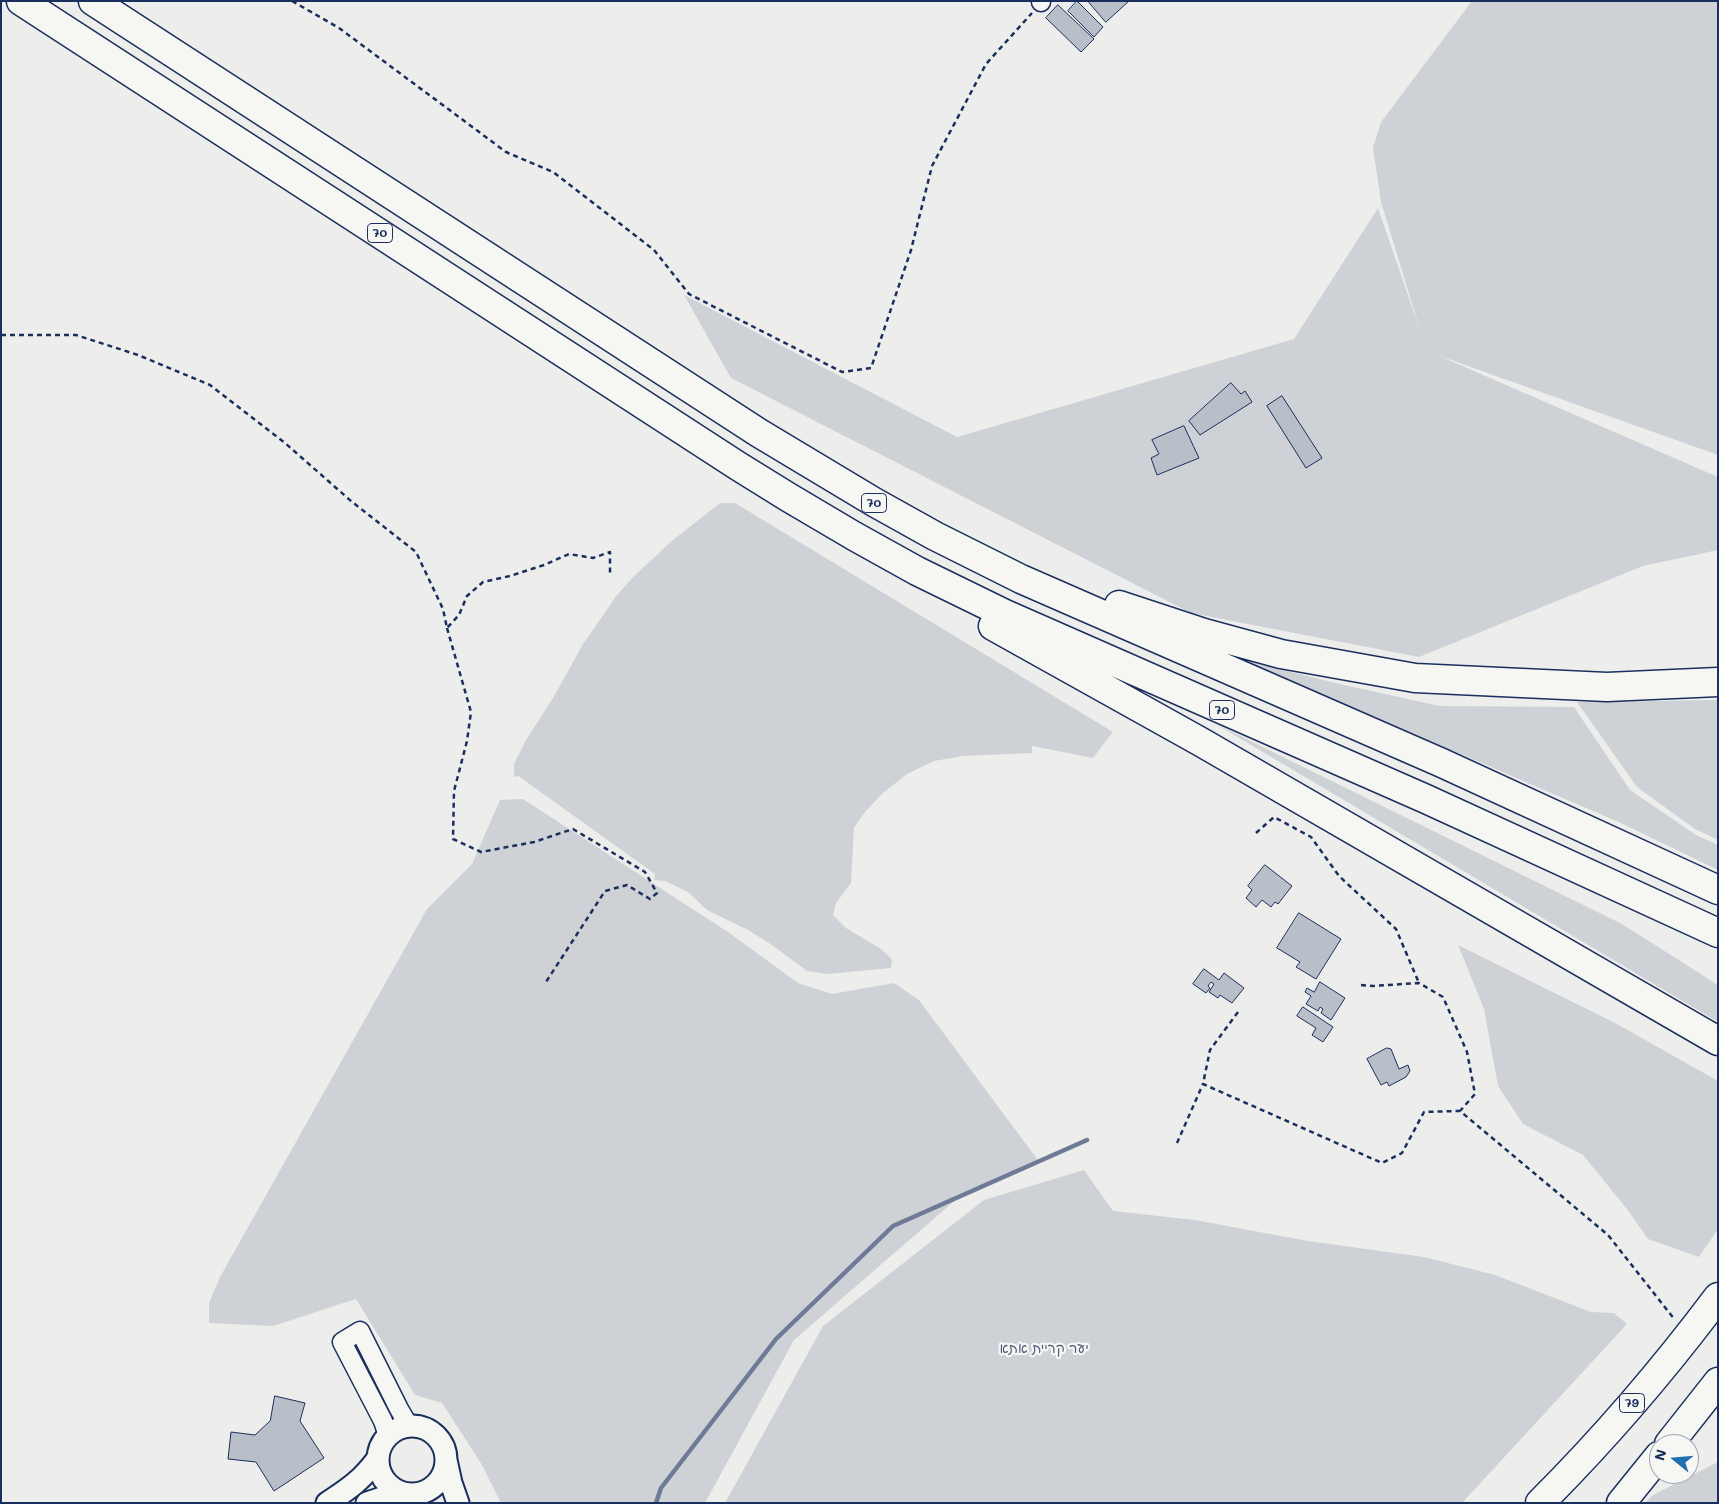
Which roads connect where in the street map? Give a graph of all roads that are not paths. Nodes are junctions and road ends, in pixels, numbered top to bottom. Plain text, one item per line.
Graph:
1 (22, 1) edge
2 (93, 1) edge
3 (738, 466) junction
4 (874, 502) junction
5 (1718, 682) edge
6 (1718, 890) edge
7 (1718, 933) edge
8 (1718, 1041) edge
9 (1718, 1297) edge
10 (1718, 1382) edge
11 (411, 1426) junction
12 (1677, 1434) edge
13 (386, 1438) junction
14 (378, 1458) junction
15 (446, 1460) junction
16 (1649, 1468) edge
17 (404, 1493) junction
18 (326, 1503) edge
19 (367, 1503) edge
20 (431, 1503) edge
21 (458, 1503) edge
22 (1540, 1503) edge
23 (1621, 1503) edge

1 - 3 highway, 70
2 - 4 highway, 70
3 - 7 highway, 70
3 - 8 highway
4 - 5 highway
4 - 6 highway, 70
9 - 22 highway, 79
10 - 12 highway
11 - 13 street
11 - 13 street
11 - 15 street
13 - 14 street
14 - 17 street
14 - 18 street
15 - 17 street
15 - 21 street
16 - 23 highway
17 - 19 street
17 - 20 street

